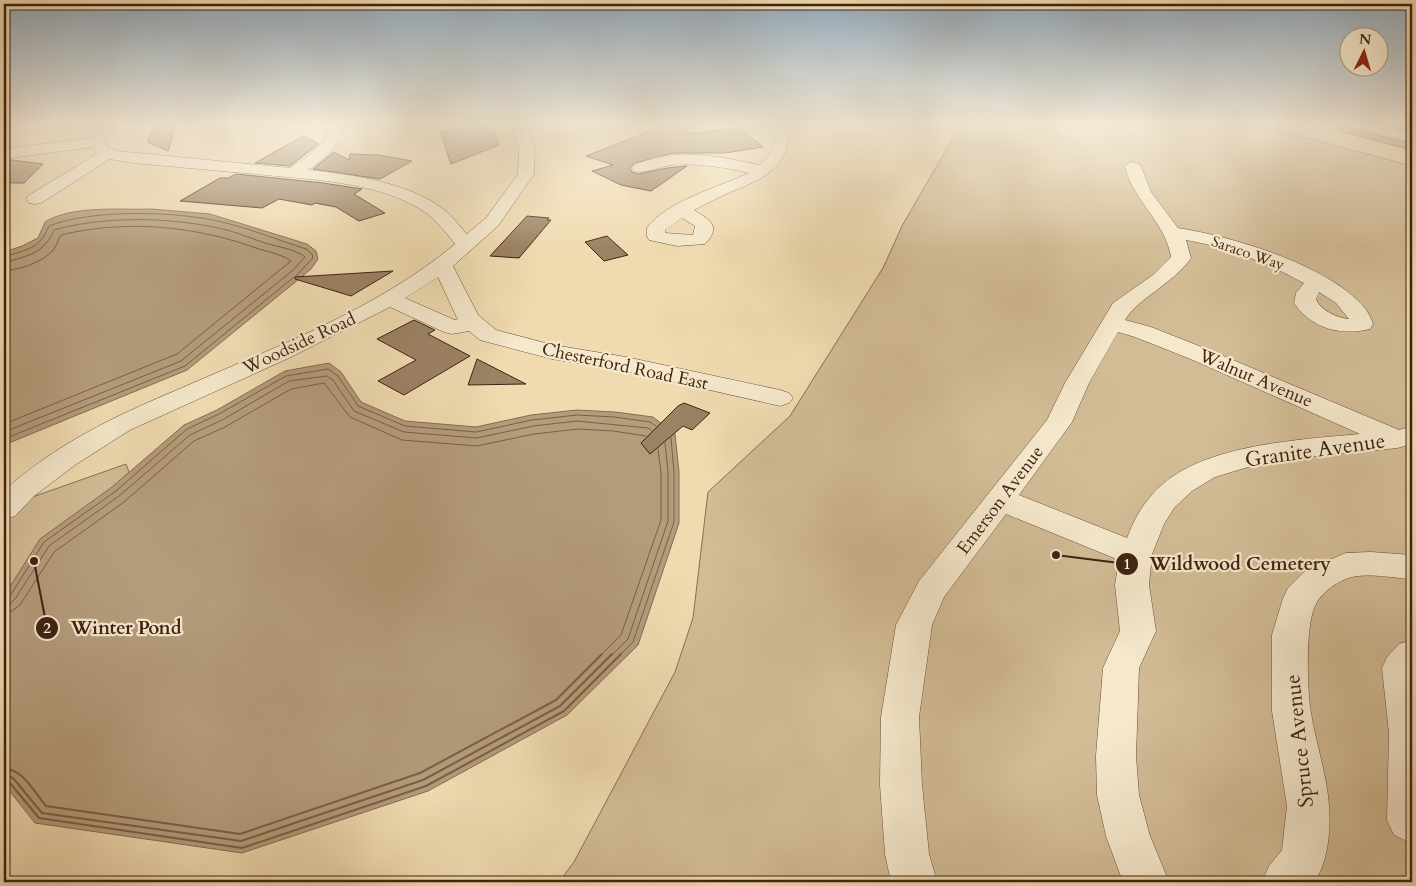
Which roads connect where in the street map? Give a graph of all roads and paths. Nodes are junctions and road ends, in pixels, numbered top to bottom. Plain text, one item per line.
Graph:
1 (80, 165) edge
2 (203, 165) edge
3 (303, 165) edge
4 (526, 165) edge
5 (645, 165) edge
6 (742, 165) edge
7 (768, 165) edge
8 (640, 168) dead end
9 (1133, 168) dead end
10 (765, 169) junction
11 (293, 173) junction
12 (35, 199) dead end
13 (683, 211) dead end
14 (1171, 232) junction
15 (467, 245) junction
16 (442, 264) junction
17 (1320, 284) dead end
18 (389, 299) junction
19 (474, 324) junction
20 (1112, 324) junction
21 (780, 398) dead end
22 (1407, 439) edge
23 (1001, 500) junction
24 (4, 508) edge
25 (1136, 554) junction
26 (1412, 567) edge
27 (1412, 656) edge
28 (1409, 820) dead end
29 (914, 882) edge
30 (1146, 882) edge
31 (1285, 882) edge

1 - 12 street
2 - 11 street
3 - 11 street
4 - 15 street, Woodside Road
5 - 8 street
6 - 10 street
7 - 10 street
9 - 14 street, Emerson Avenue
10 - 13 street
11 - 15 street
14 - 17 street, Saraco Way
14 - 20 street, Emerson Avenue
15 - 16 street, Woodside Road
16 - 18 street, Woodside Road
16 - 19 street, Chesterford Road East
18 - 19 street
18 - 24 street, Woodside Road
19 - 21 street, Chesterford Road East
20 - 22 street, Walnut Avenue
20 - 23 street, Emerson Avenue
22 - 25 street, Granite Avenue
23 - 25 street
23 - 29 street, Emerson Avenue
25 - 30 street, Granite Avenue
26 - 31 street, Spruce Avenue
27 - 28 street

